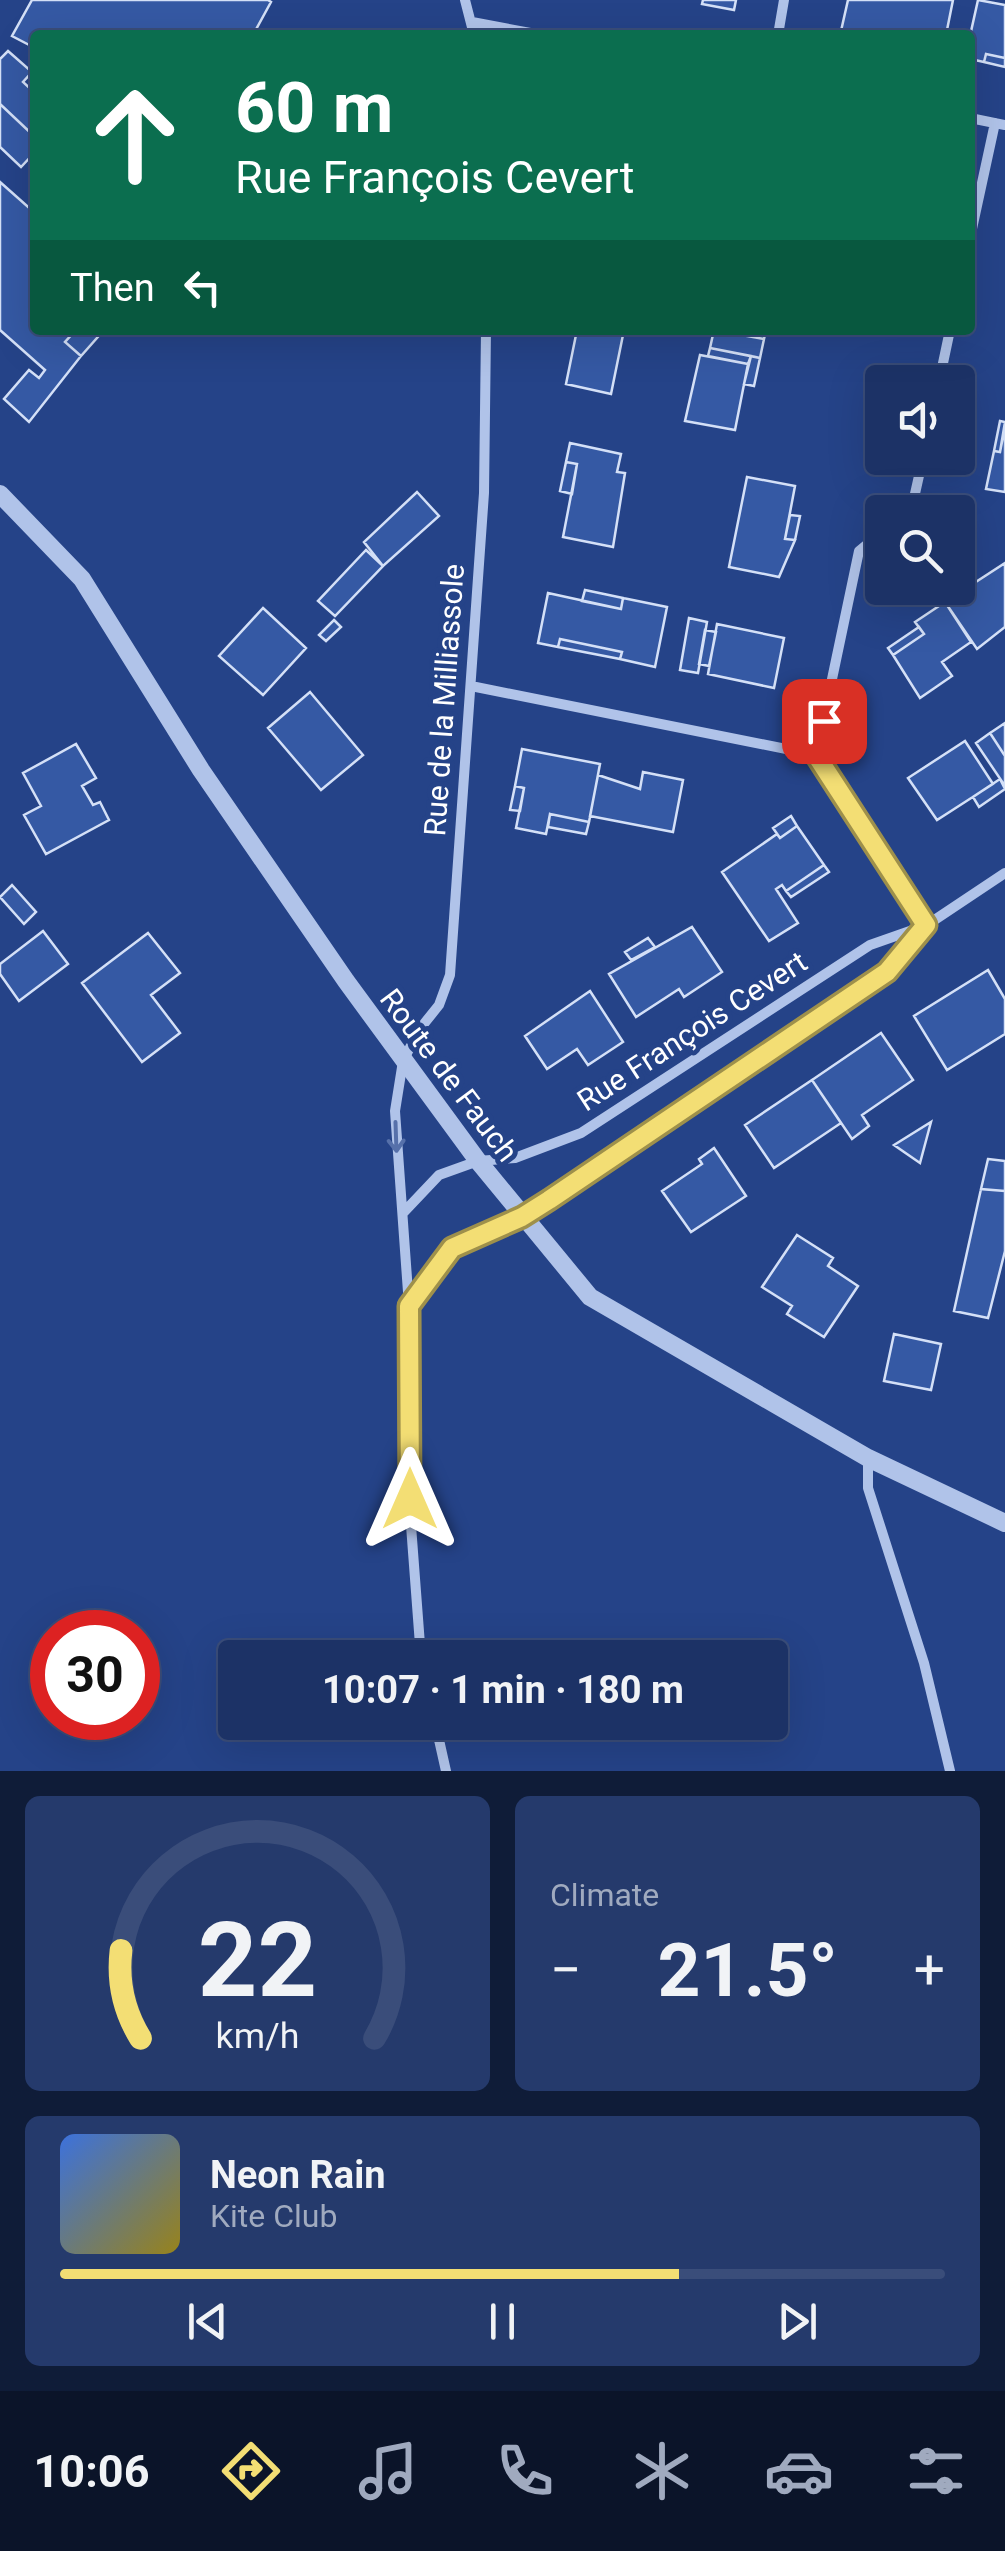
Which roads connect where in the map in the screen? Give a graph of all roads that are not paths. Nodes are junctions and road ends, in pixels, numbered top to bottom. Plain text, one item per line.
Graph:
1 (465, 0) edge
2 (784, 0) edge
3 (472, 22) junction
4 (473, 30) edge
5 (515, 30) edge
6 (779, 30) edge
7 (975, 119) edge
8 (1000, 124) edge
9 (975, 219) edge
10 (486, 335) edge
11 (949, 335) edge
12 (943, 365) edge
13 (0, 494) edge
14 (865, 546) edge
15 (472, 686) junction
16 (816, 755) junction
17 (1005, 873) edge
18 (926, 925) junction
19 (402, 1060) junction
20 (478, 1161) junction
21 (403, 1213) junction
22 (522, 1217) junction
23 (409, 1306) junction
24 (868, 1458) junction
25 (1005, 1523) edge
26 (420, 1640) edge
27 (439, 1740) edge
28 (446, 1771) edge
29 (950, 1771) edge

1 - 3 street
2 - 6 street
3 - 4 street
3 - 5 street
7 - 8 street
8 - 9 street
10 - 15 street, Rue de la Milliassole
11 - 12 street
13 - 19 street, Route de Fauch
14 - 16 street
15 - 16 street
15 - 19 street, Rue de la Milliassole
16 - 18 street
17 - 18 street, Rue François Cevert
18 - 20 street, Rue François Cevert
18 - 22 street, Rue François Cevert
19 - 20 street, Route de Fauch
19 -> 21 street
20 - 21 street, Rue François Cevert
20 - 22 street, Route de Fauch
21 - 23 street
22 - 23 street, Rue François Cevert
22 - 24 street, Route de Fauch
23 - 26 street
24 - 25 street, Route de Fauch
24 - 29 street
27 - 28 street

